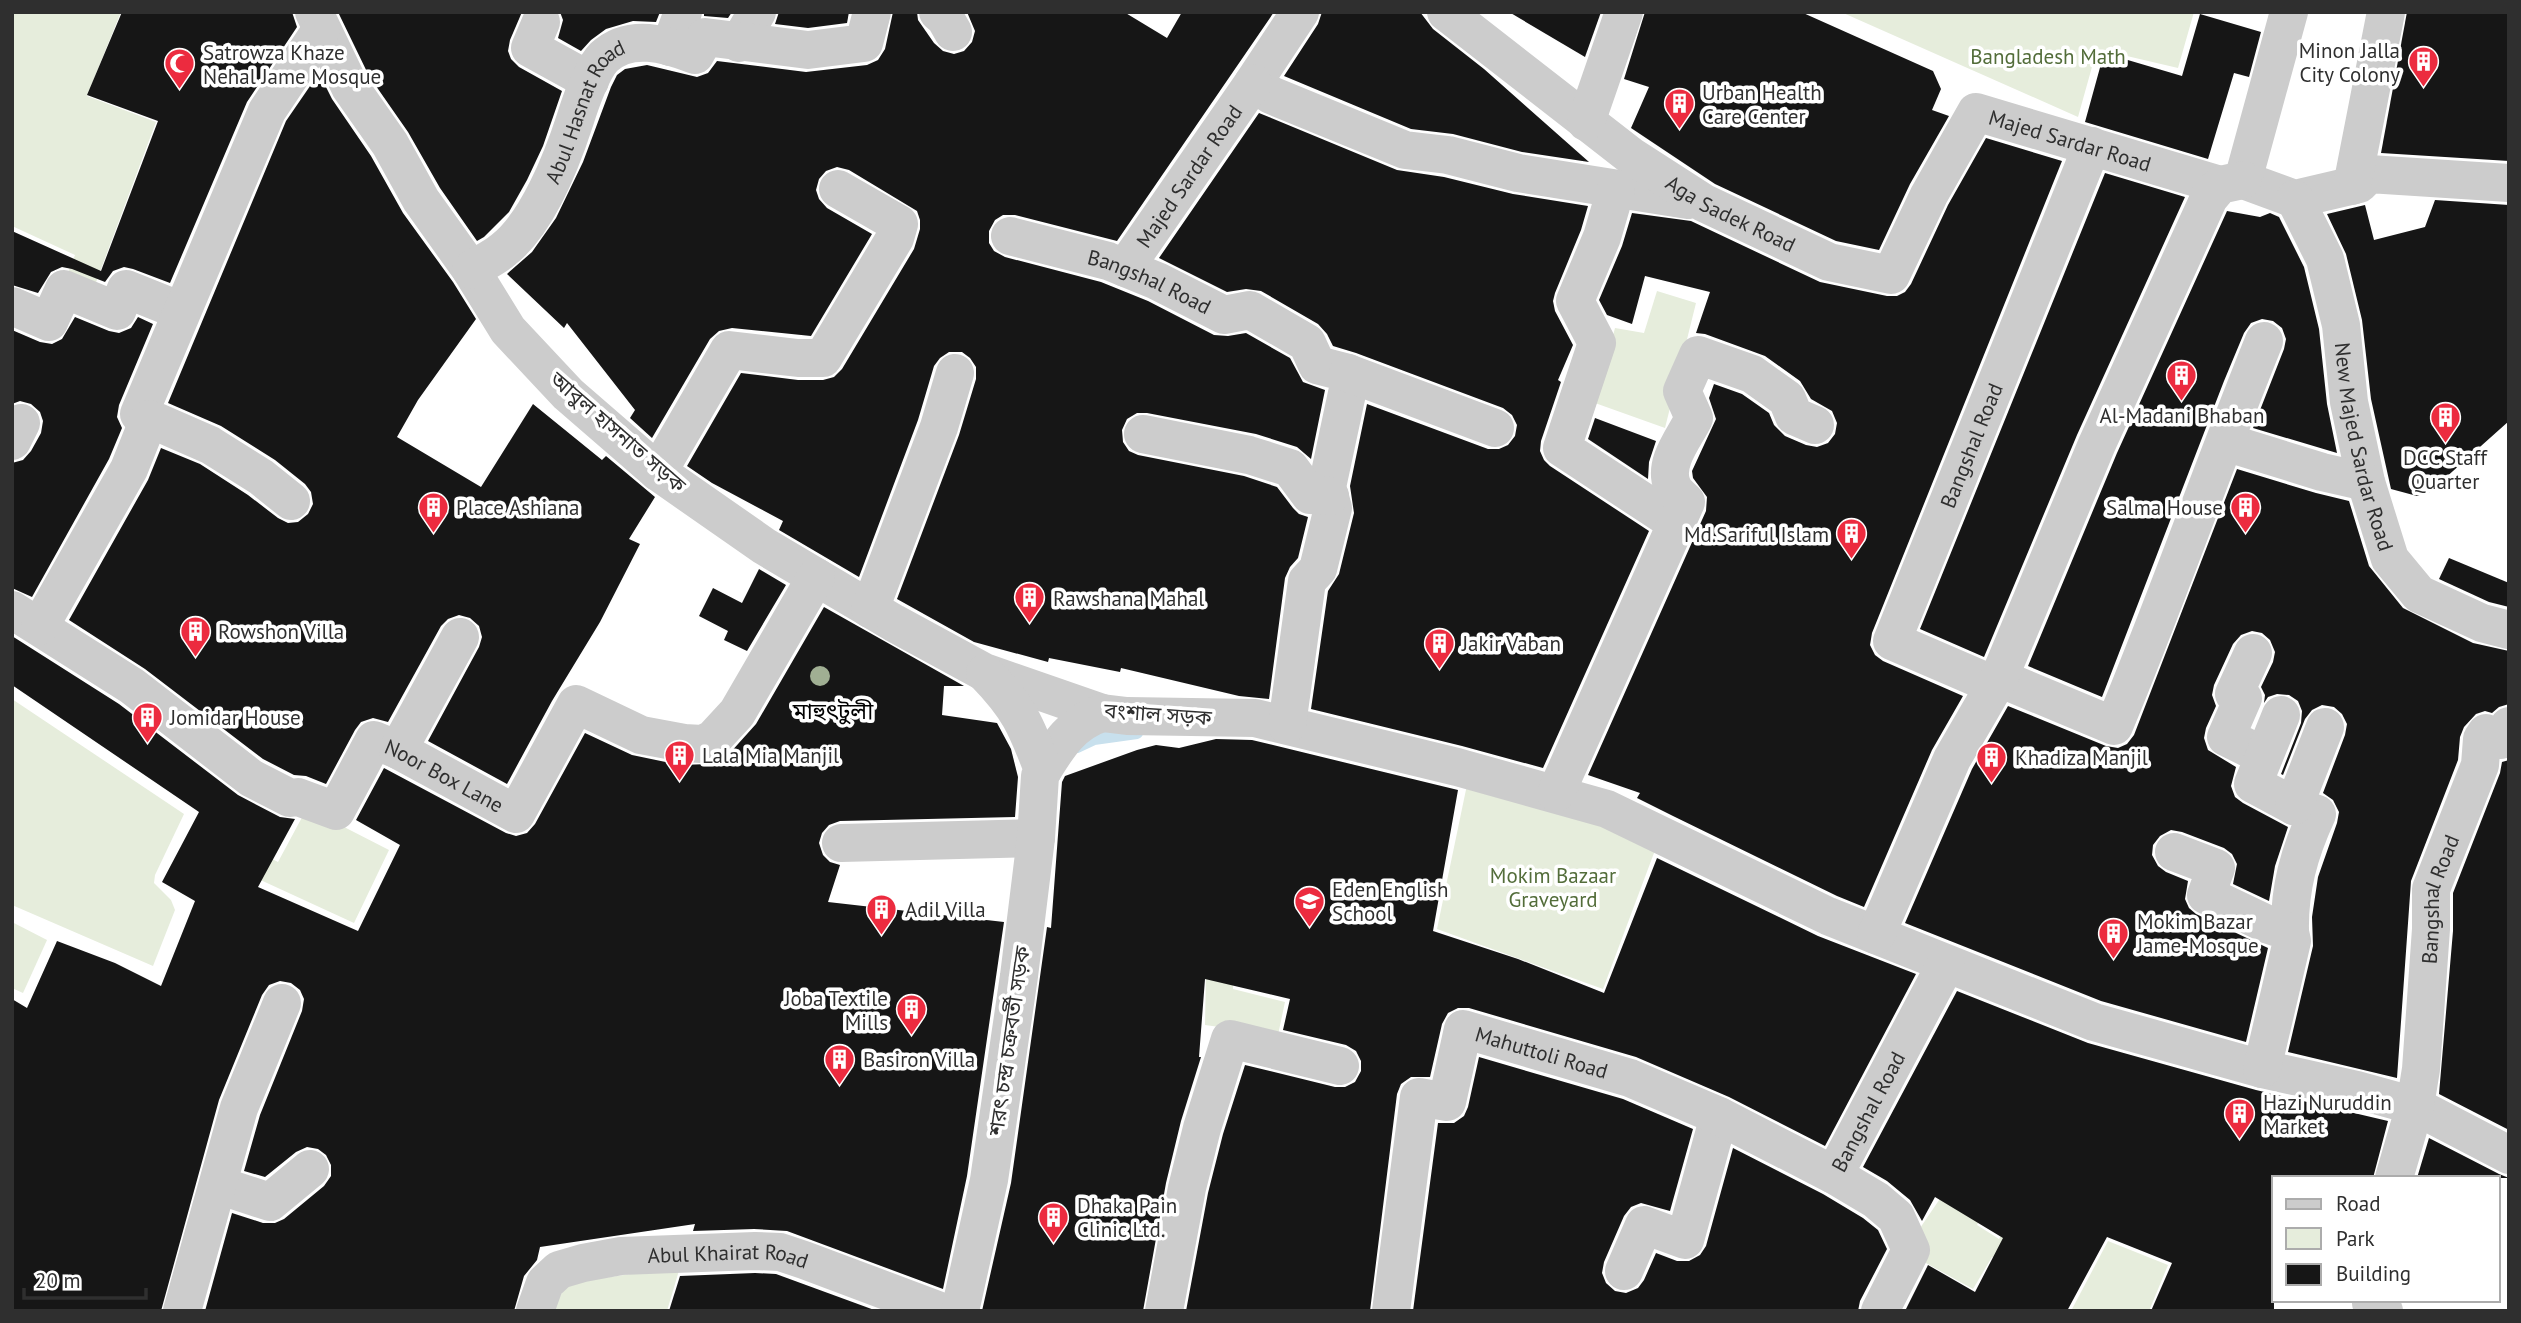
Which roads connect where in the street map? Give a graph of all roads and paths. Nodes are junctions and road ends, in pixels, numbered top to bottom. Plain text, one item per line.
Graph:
1 (872, 12) edge
2 (1300, 12) edge
3 (1446, 12) edge
4 (1624, 12) edge
5 (2289, 12) edge
6 (2386, 12) edge
7 (318, 21) edge
8 (541, 22) dead end
9 (748, 28) edge
10 (677, 29) edge
11 (590, 81) junction
12 (1253, 83) junction
13 (1586, 122) junction
14 (2092, 146) junction
15 (2232, 182) junction
16 (2509, 183) edge
17 (2352, 186) junction
18 (838, 189) dead end
19 (1616, 189) junction
20 (2295, 199) junction
21 (1704, 203) junction
22 (1010, 236) dead end
23 (1125, 268) junction
24 (471, 270) junction
25 (1891, 275) joint
26 (12, 306) edge
27 (181, 311) junction
28 (2264, 341) dead end
29 (955, 373) dead end
30 (1348, 373) junction
31 (144, 417) junction
32 (1815, 425) dead end
33 (1495, 428) dead end
34 (1143, 434) dead end
35 (2225, 442) junction
36 (658, 472) junction
37 (2366, 482) junction
38 (1330, 496) junction
39 (290, 501) dead end
40 (1676, 523) junction
41 (816, 577) junction
42 (870, 609) junction
43 (26, 618) edge
44 (2509, 630) edge
45 (460, 636) dead end
46 (2253, 653) dead end
47 (984, 672) junction
48 (1996, 681) junction
49 (1102, 713) junction
50 (2281, 715) dead end
51 (1271, 722) junction
52 (2509, 726) edge
53 (2326, 727) dead end
54 (398, 750) junction
55 (2264, 756) junction
56 (1043, 770) junction
57 (1556, 793) junction
58 (2294, 806) junction
59 (1036, 838) junction
60 (841, 843) dead end
61 (2174, 852) dead end
62 (2290, 932) junction
63 (1877, 935) junction
64 (1946, 964) junction
65 (282, 1003) dead end
66 (1340, 1066) dead end
67 (2262, 1069) junction
68 (2415, 1106) junction
69 (1719, 1116) junction
70 (2509, 1155) edge
71 (310, 1169) dead end
72 (1834, 1175) junction
73 (2395, 1176) edge
74 (218, 1185) junction
75 (1624, 1271) dead end
76 (182, 1311) edge
77 (535, 1311) edge
78 (940, 1311) edge
79 (960, 1311) edge
80 (1164, 1311) edge
81 (1391, 1311) edge
82 (1880, 1311) edge

1 - 9 street
2 - 12 street, Majed Sardar Road
3 - 13 street, Aga Sadek Road
4 - 13 street
5 - 15 street
6 - 17 street
7 - 24 street, আবুল হাসনাত সড়ক
7 - 27 street
8 - 11 street
9 - 10 street, Abul Hasnat Road
10 - 11 street, Abul Hasnat Road
11 - 24 street, Abul Hasnat Road
12 - 19 street
12 - 23 street, Majed Sardar Road
13 - 21 street, Aga Sadek Road
14 - 15 street, Majed Sardar Road
14 - 25 street, Majed Sardar Road
14 - 48 street, Bangshal Road
15 - 20 street
15 - 48 street
16 - 17 street
17 - 20 street
18 - 36 street
19 - 21 street
19 - 40 street
20 - 37 street, New Majed Sardar Road
21 - 25 street, Aga Sadek Road
22 - 23 street, Bangshal Road
23 - 30 street, Bangshal Road
24 - 36 street, আবুল হাসনাত সড়ক
26 - 27 street
27 - 31 street
28 - 35 street
29 - 42 street
30 - 33 street
30 - 38 street
31 - 39 street
31 - 43 street
32 - 40 street
34 - 38 street
35 - 37 street
35 - 48 street, Bangshal Road
36 - 41 street, আবুল হাসনাত সড়ক
37 - 44 street, New Majed Sardar Road
38 - 51 street
40 - 57 street
41 - 42 street, আবুল হাসনাত সড়ক
41 - 54 street, Noor Box Lane
42 - 47 street, আবুল হাসনাত সড়ক
43 - 54 street, Noor Box Lane
45 - 54 street
46 - 55 street
47 - 49 street, বংশাল সড়ক
47 - 56 street, শরৎ চন্দ্র চক্রবর্তী সড়ক
48 - 63 street
49 - 51 street, বংশাল সড়ক
49 - 56 street, শরৎ চন্দ্র চক্রবর্তী সড়ক
50 - 55 street
51 - 57 street
52 - 68 street, Bangshal Road
53 - 58 street
55 - 58 street
56 - 59 street, শরৎ চন্দ্র চক্রবর্তী সড়ক
57 - 63 street
58 - 62 street
59 - 60 street
59 - 79 street, শরৎ চন্দ্র চক্রবর্তী সড়ক
61 - 62 street
62 - 67 street
63 - 64 street
64 - 67 street
64 - 72 street, Bangshal Road
65 - 74 street
66 - 80 street
67 - 68 street
68 - 70 street
68 - 73 street
69 - 72 street, Mahuttoli Road
69 - 75 street
69 - 81 street, Mahuttoli Road
71 - 74 street
72 - 82 street, Bangshal Road
74 - 76 street
77 - 78 street, Abul Khairat Road

